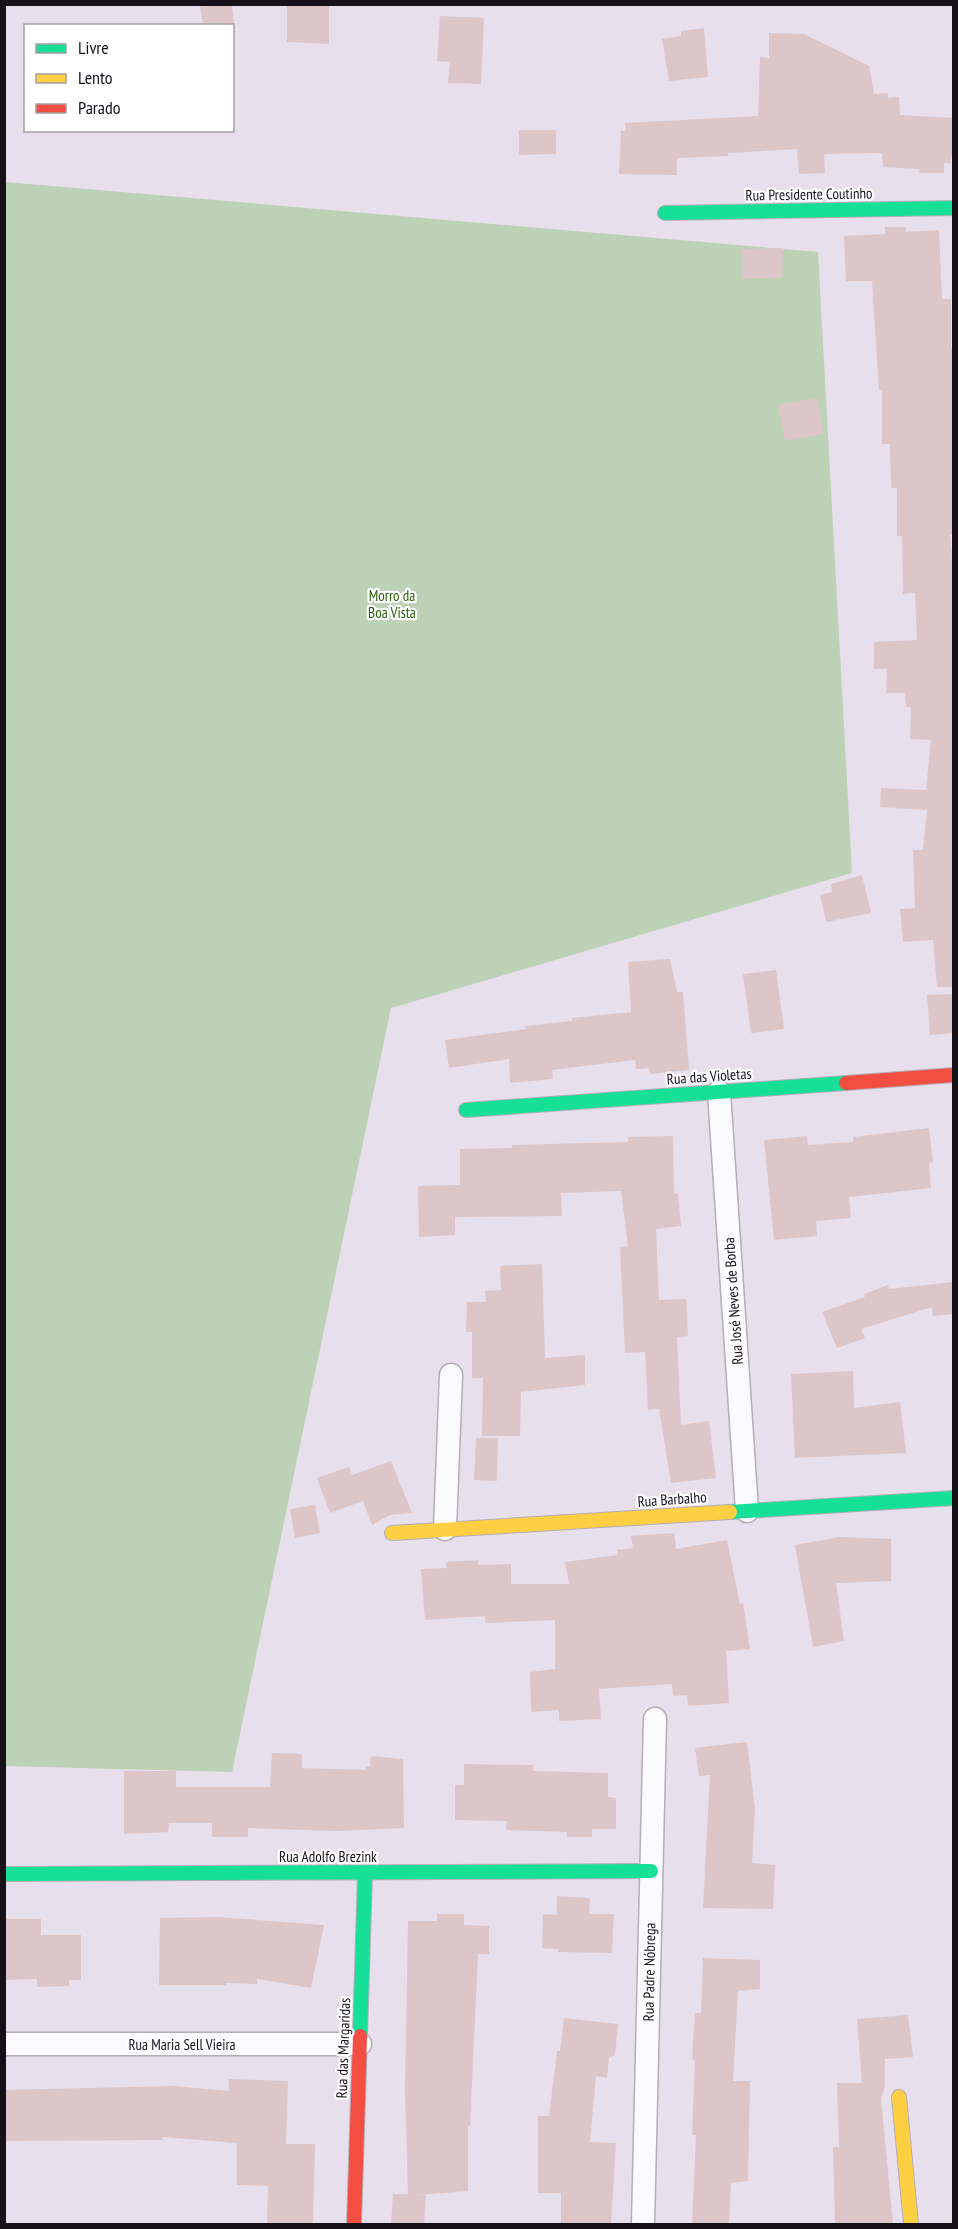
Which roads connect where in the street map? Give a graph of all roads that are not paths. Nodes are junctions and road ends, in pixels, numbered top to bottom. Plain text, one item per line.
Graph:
1 (954, 208) edge
2 (665, 213) dead end
3 (954, 1075) edge
4 (719, 1092) junction
5 (466, 1110) dead end
6 (451, 1375) dead end
7 (954, 1497) edge
8 (747, 1511) junction
9 (445, 1529) junction
10 (392, 1533) dead end
11 (655, 1719) dead end
12 (651, 1871) junction
13 (365, 1873) junction
14 (4, 1874) edge
15 (4, 2044) edge
16 (360, 2044) junction
17 (899, 2097) dead end
18 (354, 2224) edge
19 (643, 2224) edge
20 (910, 2224) edge

1 - 2 street, Rua Presidente Coutinho
3 - 4 street, Rua das Violetas
4 - 5 street, Rua das Violetas
4 - 8 street, Rua José Neves de Borba
6 - 9 street
7 - 8 street, Rua Barbalho
8 - 9 street, Rua Barbalho
9 - 10 street, Rua Barbalho
11 - 12 street, Rua Padre Nóbrega
12 - 13 street, Rua Adolfo Brezink
12 - 19 street, Rua Padre Nóbrega
13 - 14 street, Rua Adolfo Brezink
13 - 16 street, Rua das Margaridas
15 - 16 street, Rua Maria Sell Vieira
16 - 18 street, Rua das Margaridas
17 - 20 street

